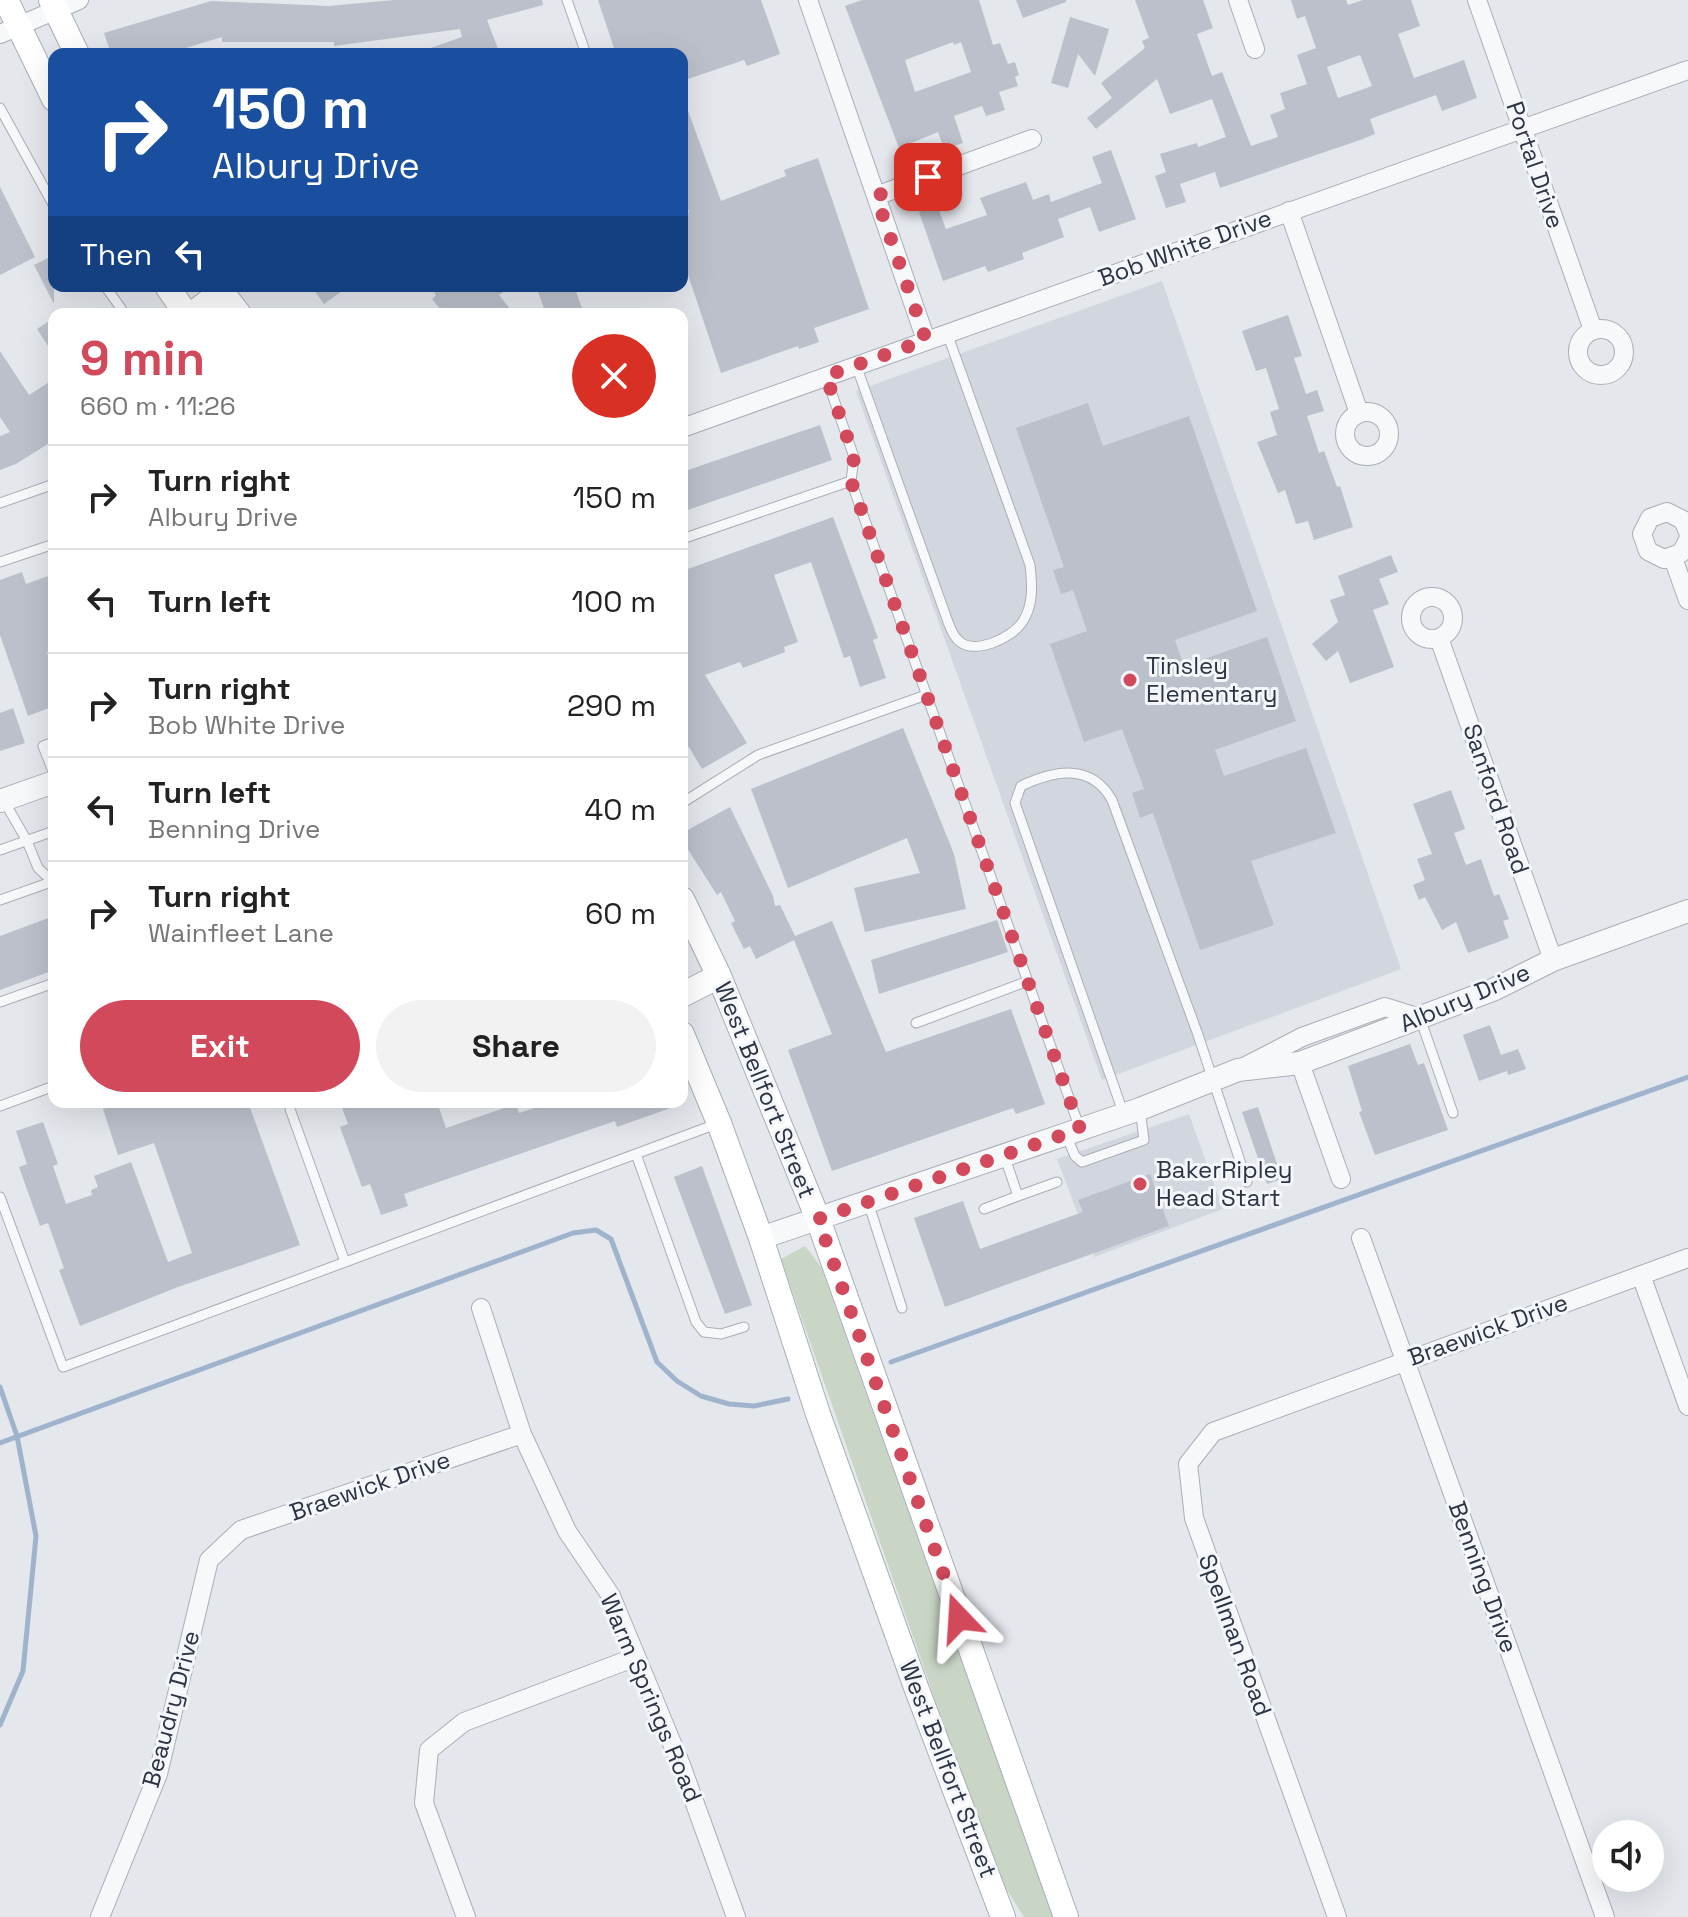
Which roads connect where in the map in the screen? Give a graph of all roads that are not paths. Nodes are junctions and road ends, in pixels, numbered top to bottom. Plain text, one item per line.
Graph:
1 (6, 0) edge
2 (79, 0) edge
3 (567, 0) edge
4 (808, 0) edge
5 (1238, 0) edge
6 (1477, 0) edge
7 (53, 5) edge
8 (9, 30) edge
9 (74, 48) edge
10 (584, 48) edge
11 (1255, 49) dead end
12 (1688, 70) edge
13 (48, 90) edge
14 (0, 108) edge
15 (1522, 129) junction
16 (1032, 139) dead end
17 (48, 195) edge
18 (876, 196) junction
19 (1289, 211) junction
20 (216, 292) edge
21 (221, 292) edge
22 (198, 308) edge
23 (234, 308) edge
24 (1593, 330) dead end
25 (947, 333) junction
26 (926, 340) junction
27 (856, 365) junction
28 (826, 376) junction
29 (1359, 413) dead end
30 (688, 426) edge
31 (851, 481) junction
32 (48, 486) edge
33 (0, 503) edge
34 (1688, 532) edge
35 (688, 537) edge
36 (1688, 540) edge
37 (48, 546) edge
38 (1673, 558) junction
39 (0, 562) edge
40 (1688, 600) edge
41 (1439, 638) dead end
42 (926, 695) junction
43 (48, 784) edge
44 (688, 799) edge
45 (2, 801) edge
46 (48, 834) edge
47 (27, 841) junction
48 (0, 850) edge
49 (48, 878) edge
50 (48, 885) edge
51 (0, 900) edge
52 (688, 911) edge
53 (1688, 911) edge
54 (1553, 960) junction
55 (719, 976) junction
56 (1028, 981) junction
57 (48, 985) edge
58 (688, 992) edge
59 (0, 1002) edge
60 (1420, 1018) junction
61 (916, 1023) dead end
62 (688, 1048) edge
63 (1300, 1063) junction
64 (1238, 1070) junction
65 (1213, 1080) junction
66 (48, 1088) edge
67 (0, 1106) edge
68 (290, 1109) dead end
69 (1132, 1112) junction
70 (1453, 1113) dead end
71 (719, 1123) junction
72 (1073, 1132) junction
73 (636, 1154) junction
74 (1004, 1155) junction
75 (1341, 1179) dead end
76 (1057, 1182) dead end
77 (1247, 1182) dead end
78 (1018, 1196) junction
79 (0, 1197) edge
80 (868, 1202) junction
81 (984, 1209) dead end
82 (818, 1219) junction
83 (761, 1238) junction
84 (1361, 1238) dead end
85 (1688, 1258) edge
86 (345, 1262) junction
87 (1641, 1275) junction
88 (481, 1308) dead end
89 (902, 1308) dead end
90 (744, 1327) dead end
91 (1405, 1360) junction
92 (1289, 1403) joint
93 (1688, 1406) edge
94 (522, 1434) junction
95 (223, 1547) joint
96 (636, 1657) junction
97 (100, 1917) edge
98 (466, 1917) edge
99 (736, 1917) edge
100 (1003, 1917) edge
101 (1066, 1917) edge
102 (1337, 1917) edge
103 (1605, 1917) edge

1 - 8 main road
2 - 7 street
3 - 10 lane
4 - 18 street
5 - 11 street
6 - 15 street, Portal Drive
7 - 8 street
7 - 9 main road
8 - 13 main road
12 - 15 street, Bob White Drive
14 - 17 lane
15 - 19 street, Bob White Drive
15 - 24 street, Portal Drive
16 - 18 street
18 - 26 street
19 - 25 street, Bob White Drive
19 - 29 street
20 - 22 main road
21 - 23 main road
25 - 26 street, Bob White Drive
25 - 27 lane
26 - 27 street, Bob White Drive
27 - 28 street, Bob White Drive
28 - 30 street, Bob White Drive
28 - 31 lane
31 - 35 lane
31 - 42 lane
32 - 33 lane
34 - 38 street
36 - 38 street
37 - 39 lane
38 - 40 street
41 - 54 street, Sanford Road
42 - 44 lane
42 - 56 lane
43 - 45 street
45 - 47 lane
46 - 47 lane
47 - 48 lane
47 - 49 lane
50 - 51 lane
52 - 55 main road, West Bellfort Street
53 - 54 street, Albury Drive
54 - 60 street, Albury Drive
55 - 58 main road
55 - 82 main road, West Bellfort Street
56 - 61 lane
56 - 72 lane
57 - 59 lane
60 - 63 street, Albury Drive
60 - 64 street, Albury Drive
60 - 70 lane
62 - 71 main road, West Bellfort Street
63 - 64 street, Albury Drive
63 - 75 street
64 - 65 street, Albury Drive
65 - 69 street, Albury Drive
65 - 69 lane
65 - 77 lane
66 - 67 lane
68 - 86 lane
69 - 72 street, Albury Drive
69 - 72 lane
71 - 73 lane
71 - 83 main road, West Bellfort Street
72 - 74 street, Albury Drive
73 - 86 lane
73 - 90 lane
74 - 78 lane
74 - 80 street, Albury Drive
76 - 78 lane
78 - 81 lane
79 - 86 lane
80 - 82 street, Albury Drive
80 - 89 lane
82 - 83 street, Albury Drive
82 - 101 main road, West Bellfort Street
83 - 100 main road, West Bellfort Street
84 - 91 street, Benning Drive
85 - 87 street, Braewick Drive
87 - 91 street, Braewick Drive
87 - 93 street
88 - 94 street, Warm Springs Road
91 - 92 street, Braewick Drive
91 - 103 street, Benning Drive
92 - 102 street, Spellman Road
94 - 95 street, Braewick Drive
94 - 96 street, Warm Springs Road
95 - 97 street, Beaudry Drive
96 - 98 street
96 - 99 street, Warm Springs Road

